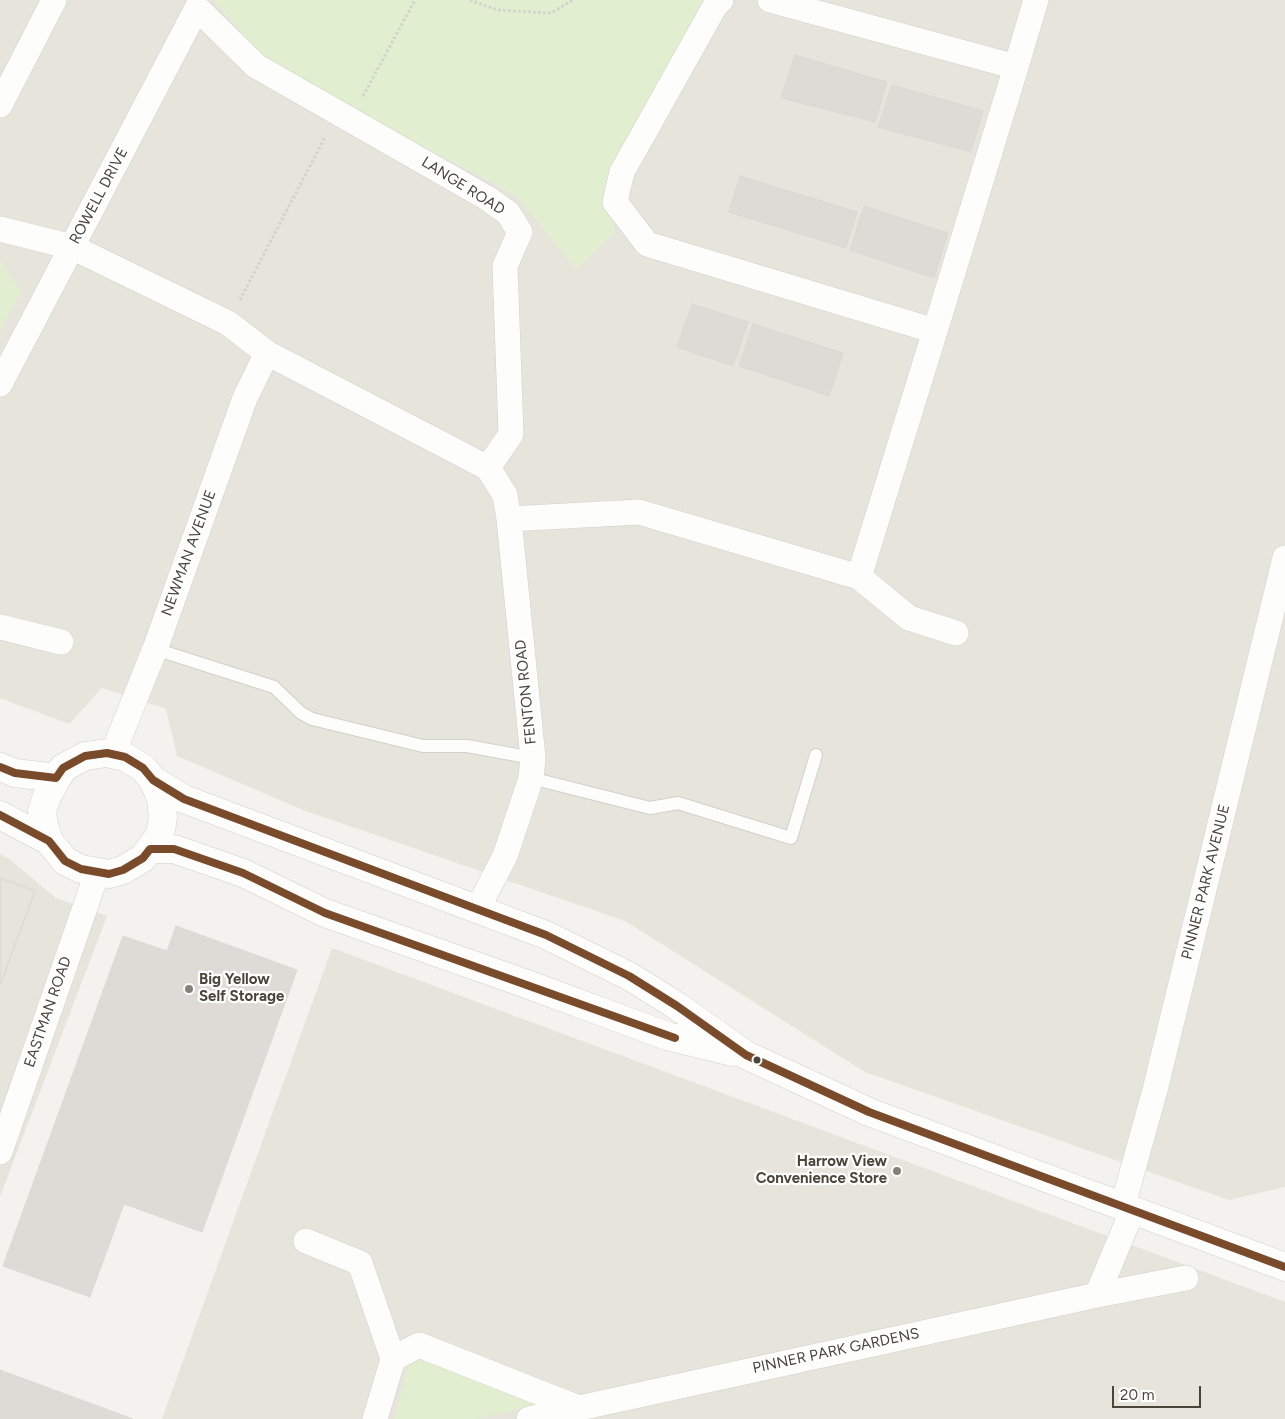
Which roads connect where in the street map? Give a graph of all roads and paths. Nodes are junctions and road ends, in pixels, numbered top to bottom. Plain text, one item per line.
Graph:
1 (54, 0) edge
2 (415, 0) edge
3 (470, 0) edge
4 (573, 0) edge
5 (721, 0) edge
6 (770, 0) edge
7 (1036, 0) edge
8 (194, 4) edge
9 (1016, 67) junction
10 (361, 100) dead end
11 (0, 105) edge
12 (326, 134) dead end
13 (0, 229) edge
14 (72, 247) junction
15 (228, 324) junction
16 (935, 331) junction
17 (267, 353) junction
18 (0, 384) edge
19 (488, 468) junction
20 (509, 519) junction
21 (1284, 564) edge
22 (859, 577) junction
23 (0, 627) edge
24 (956, 633) dead end
25 (61, 642) dead end
26 (155, 649) junction
27 (116, 755) junction
28 (816, 755) dead end
29 (0, 767) edge
30 (532, 768) junction
31 (56, 778) junction
32 (153, 780) junction
33 (0, 815) edge
34 (49, 841) junction
35 (150, 849) junction
36 (97, 873) junction
37 (477, 910) junction
38 (746, 1056) junction
39 (0, 1152) edge
40 (1128, 1207) junction
41 (306, 1241) dead end
42 (1285, 1267) edge
43 (1186, 1278) dead end
44 (1097, 1295) junction
45 (393, 1359) junction
46 (576, 1407) junction
47 (375, 1419) edge
48 (528, 1419) edge

1 - 11 street
2 - 10 path
3 - 4 path
5 - 16 street
6 - 9 street
7 - 9 street
8 - 14 street, ROWELL DRIVE
8 - 19 street, LANGE ROAD
9 - 16 street
12 - 15 path
13 - 14 street
14 - 15 street
14 - 18 street, ROWELL DRIVE
15 - 17 street
16 - 22 street
17 - 19 street
17 - 26 street, NEWMAN AVENUE
19 - 20 street, FENTON ROAD
20 - 22 street
20 - 30 street, FENTON ROAD
21 - 40 street, PINNER PARK AVENUE
22 - 24 street
23 - 25 street
26 - 27 street, NEWMAN AVENUE
26 - 30 lane
27 - 31 street
27 - 32 street
28 - 30 lane
29 - 31 street
30 - 37 street, FENTON ROAD
31 - 34 street
32 - 35 street
32 - 37 street
33 - 34 street
34 - 36 street
35 - 36 street
35 - 38 street
36 - 39 street, EASTMAN ROAD
37 - 38 street
38 - 40 street
40 - 42 street
40 - 44 street
41 - 45 street
43 - 44 street, PINNER PARK GARDENS
44 - 46 street, PINNER PARK GARDENS
45 - 46 street
45 - 47 street
46 - 48 street, PINNER PARK GARDENS

